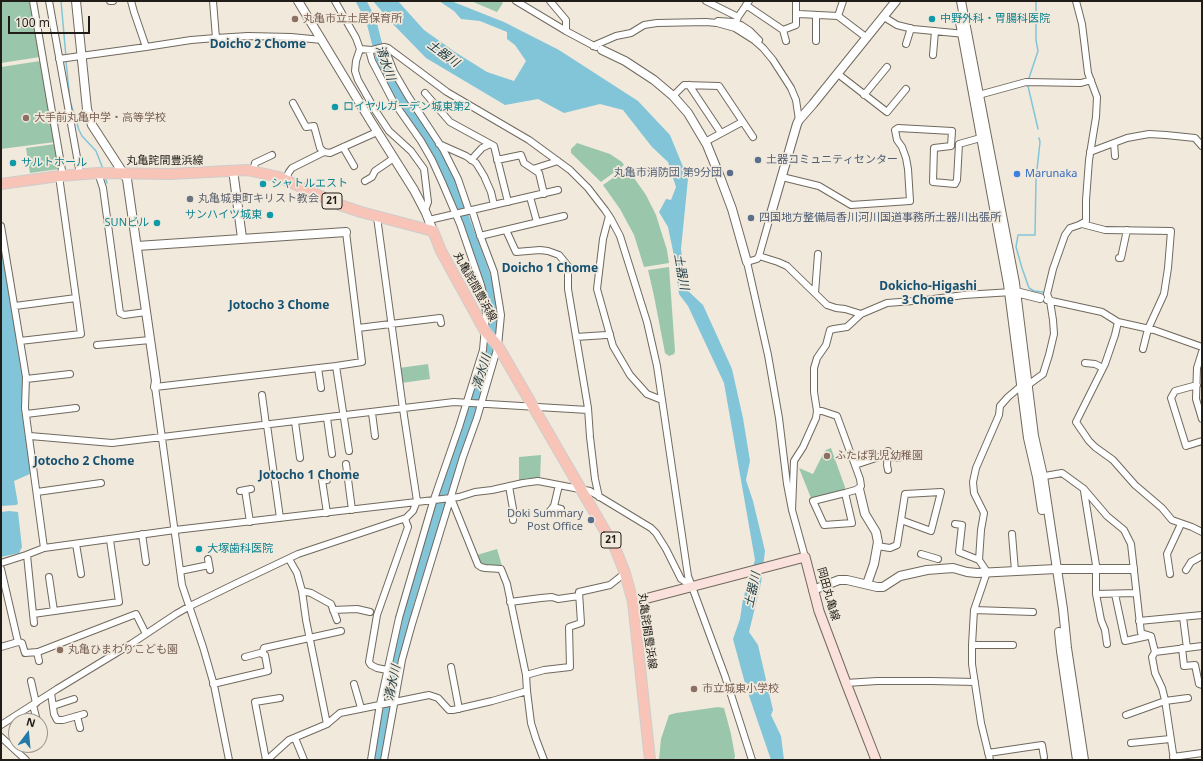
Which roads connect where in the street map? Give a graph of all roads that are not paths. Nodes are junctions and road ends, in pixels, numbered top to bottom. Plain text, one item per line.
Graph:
1 (33, 1) edge
2 (49, 1) edge
3 (76, 1) edge
4 (110, 1) edge
5 (113, 1) edge
6 (131, 1) edge
7 (213, 1) edge
8 (298, 1) edge
9 (335, 1) edge
10 (516, 1) edge
11 (550, 1) edge
12 (706, 1) edge
13 (796, 1) edge
14 (843, 1) edge
15 (896, 1) edge
16 (956, 1) edge
17 (961, 1) edge
18 (1076, 1) edge
19 (748, 3) edge
20 (799, 14) dead end
21 (816, 15) junction
22 (838, 16) junction
23 (884, 17) junction
24 (737, 20) junction
25 (706, 22) junction
26 (911, 28) junction
27 (783, 30) junction
28 (935, 31) junction
29 (566, 32) junction
30 (965, 34) junction
31 (216, 38) junction
32 (867, 38) junction
33 (322, 40) junction
34 (786, 41) dead end
35 (816, 42) dead end
36 (906, 44) dead end
37 (593, 46) junction
38 (146, 48) junction
39 (386, 48) junction
40 (763, 48) junction
41 (360, 49) junction
42 (370, 50) junction
43 (602, 50) joint
44 (932, 55) dead end
45 (81, 56) junction
46 (64, 58) junction
47 (887, 66) dead end
48 (838, 74) junction
49 (1091, 80) junction
50 (689, 85) junction
51 (906, 89) dead end
52 (425, 94) dead end
53 (864, 95) junction
54 (976, 95) junction
55 (673, 96) junction
56 (293, 104) dead end
57 (374, 108) junction
58 (370, 120) junction
59 (799, 120) junction
60 (742, 122) junction
61 (377, 132) junction
62 (721, 133) junction
63 (753, 137) dead end
64 (984, 137) junction
65 (705, 142) junction
66 (1114, 143) junction
67 (439, 144) junction
68 (490, 144) junction
69 (959, 144) junction
70 (951, 146) junction
71 (1202, 146) edge
72 (343, 147) junction
73 (324, 152) junction
74 (1090, 152) junction
75 (272, 154) dead end
76 (1115, 156) dead end
77 (394, 158) junction
78 (471, 160) junction
79 (497, 160) junction
80 (558, 161) junction
81 (354, 166) dead end
82 (533, 169) junction
83 (233, 170) junction
84 (253, 171) junction
85 (102, 173) junction
86 (123, 173) junction
87 (80, 174) junction
88 (61, 176) junction
89 (782, 177) junction
90 (285, 180) junction
91 (366, 181) dead end
92 (1, 184) edge
93 (558, 190) dead end
94 (544, 194) junction
95 (530, 197) junction
96 (508, 202) junction
97 (494, 205) junction
98 (425, 210) junction
99 (471, 210) junction
100 (456, 214) junction
101 (564, 216) dead end
102 (609, 216) junction
103 (377, 217) junction
104 (770, 217) joint
105 (429, 220) junction
106 (537, 222) junction
107 (1082, 224) junction
108 (1, 226) edge
109 (506, 230) junction
110 (1127, 230) junction
111 (433, 231) junction
112 (346, 232) joint
113 (480, 236) junction
114 (242, 238) junction
115 (137, 246) junction
116 (818, 254) dead end
117 (759, 256) junction
118 (1119, 258) dead end
119 (747, 262) junction
120 (1013, 292) junction
121 (815, 293) junction
122 (76, 298) junction
123 (1040, 298) joint
124 (1050, 301) junction
125 (15, 306) junction
126 (146, 312) junction
127 (861, 314) junction
128 (1118, 322) junction
129 (391, 324) junction
130 (442, 324) dead end
131 (358, 328) junction
132 (1148, 328) junction
133 (485, 331) junction
134 (610, 334) junction
135 (576, 337) junction
136 (150, 340) junction
137 (20, 341) junction
138 (97, 345) dead end
139 (497, 346) junction
140 (1202, 347) edge
141 (1143, 349) dead end
142 (1202, 352) edge
143 (1085, 363) dead end
144 (336, 366) junction
145 (318, 368) junction
146 (1103, 368) junction
147 (70, 374) dead end
148 (26, 379) junction
149 (1024, 385) junction
150 (1197, 385) junction
151 (154, 387) junction
152 (321, 388) dead end
153 (262, 395) dead end
154 (662, 400) junction
155 (466, 402) junction
156 (480, 403) junction
157 (533, 407) junction
158 (76, 408) dead end
159 (403, 409) junction
160 (588, 410) junction
161 (817, 411) junction
162 (372, 412) junction
163 (26, 414) junction
164 (344, 416) junction
165 (327, 418) junction
166 (1202, 418) edge
167 (295, 422) junction
168 (267, 425) junction
169 (30, 436) junction
170 (375, 436) dead end
171 (162, 437) junction
172 (1202, 441) edge
173 (349, 451) dead end
174 (888, 453) junction
175 (332, 454) dead end
176 (300, 458) dead end
177 (898, 458) dead end
178 (346, 464) dead end
179 (855, 465) junction
180 (888, 470) dead end
181 (1040, 477) junction
182 (327, 480) dead end
183 (101, 483) dead end
184 (559, 484) junction
185 (509, 486) junction
186 (581, 488) junction
187 (860, 489) junction
188 (1084, 489) junction
189 (245, 490) dead end
190 (37, 492) junction
191 (845, 493) junction
192 (599, 496) junction
193 (451, 498) junction
194 (434, 500) junction
195 (417, 501) junction
196 (553, 507) junction
197 (561, 509) dead end
198 (352, 510) junction
199 (792, 510) junction
200 (327, 512) junction
201 (549, 512) dead end
202 (280, 518) junction
203 (405, 518) junction
204 (513, 520) dead end
205 (901, 520) junction
206 (250, 522) junction
207 (955, 524) dead end
208 (1181, 524) junction
209 (175, 530) junction
210 (1202, 532) edge
211 (142, 534) junction
212 (1012, 534) dead end
213 (110, 540) junction
214 (76, 544) junction
215 (877, 546) junction
216 (44, 548) junction
217 (921, 554) dead end
218 (27, 555) junction
219 (1202, 556) edge
220 (803, 557) junction
221 (289, 559) junction
222 (979, 560) junction
223 (146, 562) dead end
224 (1, 563) edge
225 (209, 565) dead end
226 (1, 569) edge
227 (935, 569) junction
228 (1054, 569) junction
229 (1096, 569) junction
230 (1133, 569) junction
231 (1186, 570) dead end
232 (180, 571) junction
233 (1015, 571) junction
234 (987, 572) junction
235 (625, 573) junction
236 (81, 574) dead end
237 (1170, 574) dead end
238 (49, 577) dead end
239 (867, 584) junction
240 (696, 585) junction
241 (813, 590) junction
242 (302, 591) junction
243 (1136, 593) junction
244 (1096, 594) junction
245 (1115, 594) junction
246 (579, 596) junction
247 (8, 601) junction
248 (510, 602) junction
249 (633, 602) junction
250 (1, 603) edge
251 (190, 606) junction
252 (333, 610) junction
253 (974, 610) junction
254 (54, 611) junction
255 (370, 612) dead end
256 (1032, 612) dead end
257 (33, 614) junction
258 (1202, 615) edge
259 (1183, 617) junction
260 (337, 620) dead end
261 (1139, 621) junction
262 (34, 623) dead end
263 (341, 630) dead end
264 (146, 634) junction
265 (1151, 636) junction
266 (310, 638) junction
267 (18, 642) junction
268 (1107, 644) dead end
269 (972, 645) junction
270 (1013, 645) dead end
271 (1202, 646) edge
272 (1, 647) edge
273 (1184, 648) junction
274 (37, 652) junction
275 (1155, 652) junction
276 (262, 654) junction
277 (245, 657) dead end
278 (39, 661) dead end
279 (450, 667) dead end
280 (387, 670) junction
281 (526, 675) junction
282 (32, 681) dead end
283 (975, 682) junction
284 (846, 683) junction
285 (213, 684) junction
286 (354, 684) dead end
287 (1202, 685) edge
288 (527, 691) junction
289 (51, 693) junction
290 (74, 698) dead end
291 (280, 698) dead end
292 (1188, 698) dead end
293 (394, 701) junction
294 (1165, 702) junction
295 (34, 704) junction
296 (380, 704) junction
297 (52, 706) junction
298 (361, 708) junction
299 (459, 709) junction
300 (36, 713) edge
301 (84, 714) dead end
302 (1126, 714) dead end
303 (77, 716) junction
304 (327, 724) junction
305 (1, 725) edge
306 (80, 728) dead end
307 (1, 737) edge
308 (295, 738) junction
309 (1170, 739) junction
310 (1131, 743) dead end
311 (988, 753) junction
312 (1202, 753) edge
313 (1044, 757) dead end
314 (1173, 758) edge
315 (751, 759) edge
316 (26, 760) edge
317 (229, 760) edge
318 (266, 760) edge
319 (304, 760) edge
320 (371, 760) edge
321 (384, 760) edge
322 (544, 760) edge
323 (650, 760) edge
324 (876, 760) edge
325 (990, 760) edge
326 (1077, 760) edge
327 (1084, 760) edge

1 - 88 street
2 - 46 street
3 - 45 street
4 - 5 street
6 - 38 street
7 - 31 street
8 - 33 street
9 - 41 street
10 - 29 street
11 - 29 street
12 - 24 street
13 - 27 street
14 - 22 street
15 - 23 street
16 - 30 street
17 - 30 street
18 - 49 street
19 - 24 street
19 - 27 street
20 - 21 street
21 - 22 street
21 - 35 street
22 - 32 street
23 - 26 street
23 - 32 street
24 - 25 street
24 - 40 street
25 - 37 street
25 - 40 street
26 - 28 street
26 - 36 street
27 - 34 street
28 - 30 street
28 - 44 street
29 - 37 street
30 - 54 street
31 - 33 street
31 - 38 street
32 - 48 street
33 - 58 street
37 - 43 street
38 - 45 street
39 - 42 street
39 - 67 street
39 - 80 street
40 - 59 street
41 - 42 street
41 - 57 street
42 - 100 street
43 - 55 street
45 - 46 street
45 - 86 street
46 - 87 street
47 - 53 street
48 - 53 street
48 - 59 street
49 - 54 street
49 - 74 street
50 - 55 street
50 - 60 street
50 - 62 street
51 - 53 street
52 - 68 street
54 - 64 street
55 - 65 street
56 - 73 street
57 - 58 street
57 - 98 street
58 - 61 street
59 - 89 street
60 - 62 street
60 - 63 street
61 - 72 street
61 - 77 street
62 - 65 street
64 - 69 street
64 - 120 street
65 - 119 street
66 - 71 street
66 - 74 street
66 - 76 street
67 - 78 street
67 - 99 street
68 - 78 street
68 - 79 street
69 - 70 street
69 - 70 street
70 - 89 street
72 - 73 street
72 - 81 street
73 - 90 street
74 - 107 street
75 - 84 street
77 - 91 street
77 - 98 street
78 - 97 street
79 - 82 street
79 - 96 street
80 - 82 street
80 - 102 street
82 - 94 street
83 - 84 main road, 丸亀詫間豊浜線 / 21
83 - 86 main road, 丸亀詫間豊浜線 / 21
83 - 114 street
84 - 90 main road, 丸亀詫間豊浜線 / 21
85 - 86 main road, 丸亀詫間豊浜線 / 21
85 - 87 main road, 丸亀詫間豊浜線 / 21
85 - 126 street
86 - 115 street
87 - 88 main road, 丸亀詫間豊浜線 / 21
88 - 92 main road, 丸亀詫間豊浜線 / 21
88 - 122 street
89 - 104 street
90 - 103 main road, 丸亀詫間豊浜線 / 21
93 - 94 street
94 - 95 street
95 - 96 street
95 - 106 street
96 - 97 street
97 - 99 street
98 - 105 street
99 - 100 street
99 - 113 street
100 - 105 street
100 - 133 street
101 - 106 street
102 - 134 street
102 - 154 street
103 - 111 main road, 丸亀詫間豊浜線 / 21
103 - 129 street
104 - 117 street
105 - 111 street
106 - 109 street
107 - 110 street
107 - 124 street
108 - 125 street
109 - 113 street
109 - 135 street
110 - 118 street
110 - 132 street
111 - 133 main road, 丸亀詫間豊浜線 / 21
112 - 114 street
112 - 131 street
113 - 139 street
114 - 115 street
115 - 126 street
116 - 121 street
117 - 119 street
117 - 121 street
119 - 199 street
120 - 123 street
120 - 127 street
120 - 149 street
121 - 127 street
122 - 125 street
122 - 137 street
123 - 124 street
124 - 128 street
124 - 149 street
125 - 137 street
126 - 136 street
127 - 161 street
128 - 132 street
128 - 146 street
129 - 130 street
129 - 131 street
129 - 159 street
131 - 144 street
132 - 140 street
132 - 141 street
133 - 139 main road, 丸亀詫間豊浜線 / 21
133 - 155 street
134 - 135 street
134 - 154 street
135 - 160 street
136 - 138 street
136 - 151 street
137 - 148 street
139 - 156 street
139 - 157 main road, 丸亀詫間豊浜線 / 21
142 - 150 street
143 - 146 street
144 - 145 street
144 - 164 street
145 - 151 street
145 - 152 street
146 - 208 street
147 - 148 street
148 - 163 street
149 - 181 street
149 - 222 street
150 - 166 street
150 - 172 street
151 - 171 street
153 - 168 street
154 - 240 street
155 - 156 street
155 - 159 street
155 - 194 street
156 - 157 street
156 - 193 street
157 - 160 street
157 - 186 main road, 丸亀詫間豊浜線 / 21
158 - 163 street
159 - 162 street
159 - 195 street
160 - 192 street
161 - 179 street
161 - 199 street
162 - 164 street
162 - 170 street
163 - 169 street
164 - 165 street
164 - 173 street
165 - 167 street
165 - 175 street
167 - 168 street
167 - 176 street
168 - 171 street
168 - 202 street
169 - 171 street
169 - 190 street
171 - 209 street
174 - 177 street
174 - 179 street
174 - 180 street
178 - 198 street
179 - 187 street
181 - 188 street
181 - 228 street
182 - 200 street
183 - 190 street
184 - 185 street
184 - 186 street
184 - 196 street
185 - 193 street
185 - 204 street
186 - 192 street
186 - 235 main road, 丸亀詫間豊浜線 / 21
187 - 191 street
187 - 215 street
188 - 229 street
188 - 230 street
189 - 206 street
190 - 216 street
191 - 191 street
192 - 240 street
193 - 194 street
193 - 248 street
193 - 293 street
194 - 195 street
194 - 280 street
195 - 198 street
195 - 203 street
196 - 197 street
196 - 201 street
198 - 200 street
199 - 220 street
200 - 202 street
202 - 206 street
203 - 221 street
203 - 280 street
205 - 205 street
205 - 215 street
206 - 209 street
207 - 222 street
208 - 210 street
208 - 237 street
209 - 211 street
209 - 232 street
211 - 213 street
211 - 223 street
212 - 233 street
213 - 214 street
213 - 254 street
214 - 216 street
214 - 236 street
215 - 239 street
216 - 218 street
217 - 227 street
218 - 224 street
218 - 257 street
219 - 231 street
220 - 240 main road
220 - 241 main road, 岡田丸亀線
221 - 242 street
221 - 251 street
222 - 234 street
225 - 232 street
226 - 247 street
227 - 234 street
227 - 239 street
228 - 229 street
228 - 233 street
228 - 326 street
228 - 327 street
229 - 230 street
229 - 244 street
230 - 243 street
232 - 251 street
233 - 234 street
234 - 253 street
235 - 246 street
235 - 249 main road, 丸亀詫間豊浜線 / 21
238 - 254 street
239 - 241 street
240 - 249 main road
240 - 315 street
241 - 284 main road, 岡田丸亀線
242 - 252 street
242 - 266 street
243 - 245 street
243 - 261 street
244 - 245 street
244 - 268 street
245 - 265 street
246 - 248 street
246 - 281 street
247 - 250 street
247 - 267 street
248 - 281 street
249 - 323 main road, 丸亀詫間豊浜線 / 21
251 - 264 street
251 - 285 street
252 - 255 street
252 - 260 street
253 - 256 street
253 - 269 street
254 - 257 street
257 - 262 street
258 - 259 street
259 - 261 street
259 - 273 street
261 - 265 street
263 - 266 street
264 - 274 street
264 - 289 street
265 - 275 street
266 - 276 street
266 - 304 street
267 - 272 street
267 - 274 street
269 - 270 street
269 - 283 street
271 - 273 street
273 - 275 street
273 - 287 street
274 - 278 street
275 - 294 street
276 - 277 street
276 - 285 street
279 - 299 street
280 - 296 street
281 - 288 street
282 - 295 street
283 - 284 street
283 - 311 street
284 - 324 main road, 岡田丸亀線
285 - 317 street
286 - 298 street
288 - 299 street
288 - 322 street
289 - 295 street
289 - 297 street
290 - 297 street
291 - 318 street
292 - 294 street
293 - 296 street
293 - 299 street
293 - 321 street
294 - 302 street
294 - 309 street
295 - 300 street
295 - 305 street
296 - 298 street
296 - 320 street
297 - 303 street
298 - 304 street
301 - 303 street
303 - 306 street
304 - 308 street
307 - 316 street
308 - 318 street
308 - 319 street
309 - 310 street
309 - 314 street
311 - 313 street
311 - 325 street
312 - 314 street

